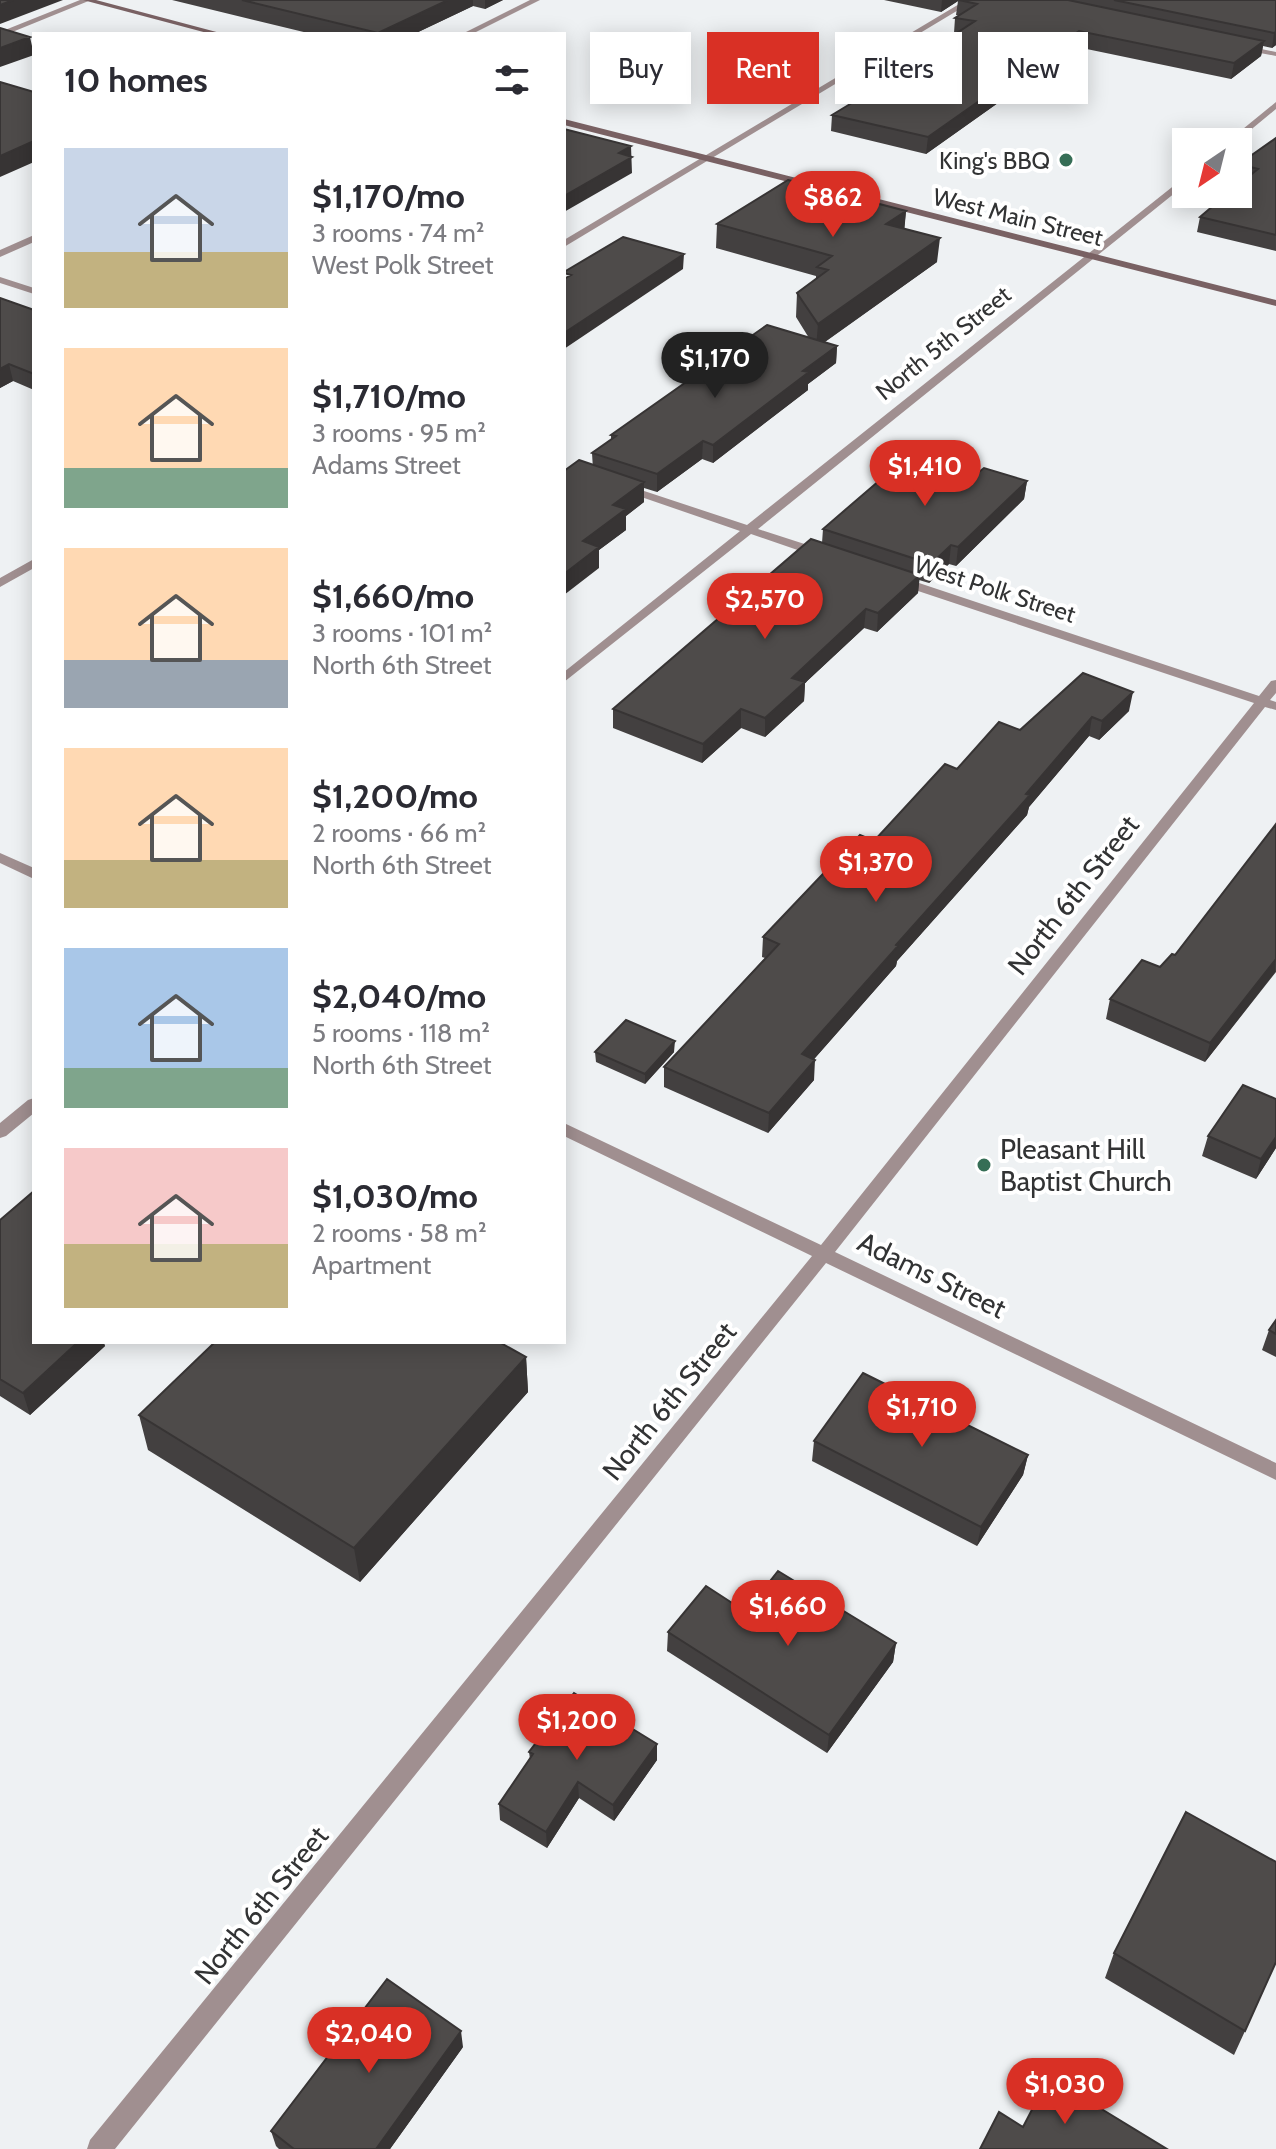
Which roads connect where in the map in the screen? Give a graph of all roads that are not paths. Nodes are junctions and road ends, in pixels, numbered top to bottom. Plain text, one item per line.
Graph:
1 (87, 0) edge
2 (536, 0) edge
3 (971, 0) edge
4 (212, 32) edge
5 (470, 32) edge
6 (0, 35) edge
7 (1230, 44) edge
8 (1276, 54) edge
9 (1276, 105) edge
10 (566, 122) edge
11 (1248, 128) edge
12 (708, 158) junction
13 (1172, 190) edge
14 (32, 239) edge
15 (566, 243) edge
16 (0, 254) edge
17 (1090, 256) junction
18 (0, 280) edge
19 (32, 290) edge
20 (1276, 303) edge
21 (608, 483) edge
22 (749, 529) junction
23 (831, 557) edge
24 (32, 564) edge
25 (890, 577) edge
26 (0, 583) edge
27 (566, 676) edge
28 (1276, 684) edge
29 (1269, 704) edge
30 (0, 857) edge
31 (32, 873) edge
32 (32, 1106) edge
33 (566, 1130) edge
34 (0, 1132) edge
35 (824, 1254) junction
36 (1276, 1472) edge
37 (99, 2149) edge

1 - 4 main road
1 - 6 street
2 - 5 street
3 - 12 street
7 - 8 street
9 - 11 street
10 - 12 main road, West Main Street
12 - 15 street
12 - 17 main road, West Main Street
13 - 17 street, North 5th Street
14 - 16 street
17 - 20 main road, West Main Street
17 - 22 street, North 5th Street
18 - 19 street
21 - 22 street
22 - 23 street
22 - 27 street, North 5th Street
24 - 26 street
25 - 29 street, West Polk Street
28 - 29 street, North 6th Street
29 - 35 street, North 6th Street
30 - 31 street
32 - 34 street
33 - 35 street, Adams Street
35 - 36 street, Adams Street
35 - 37 street, North 6th Street

